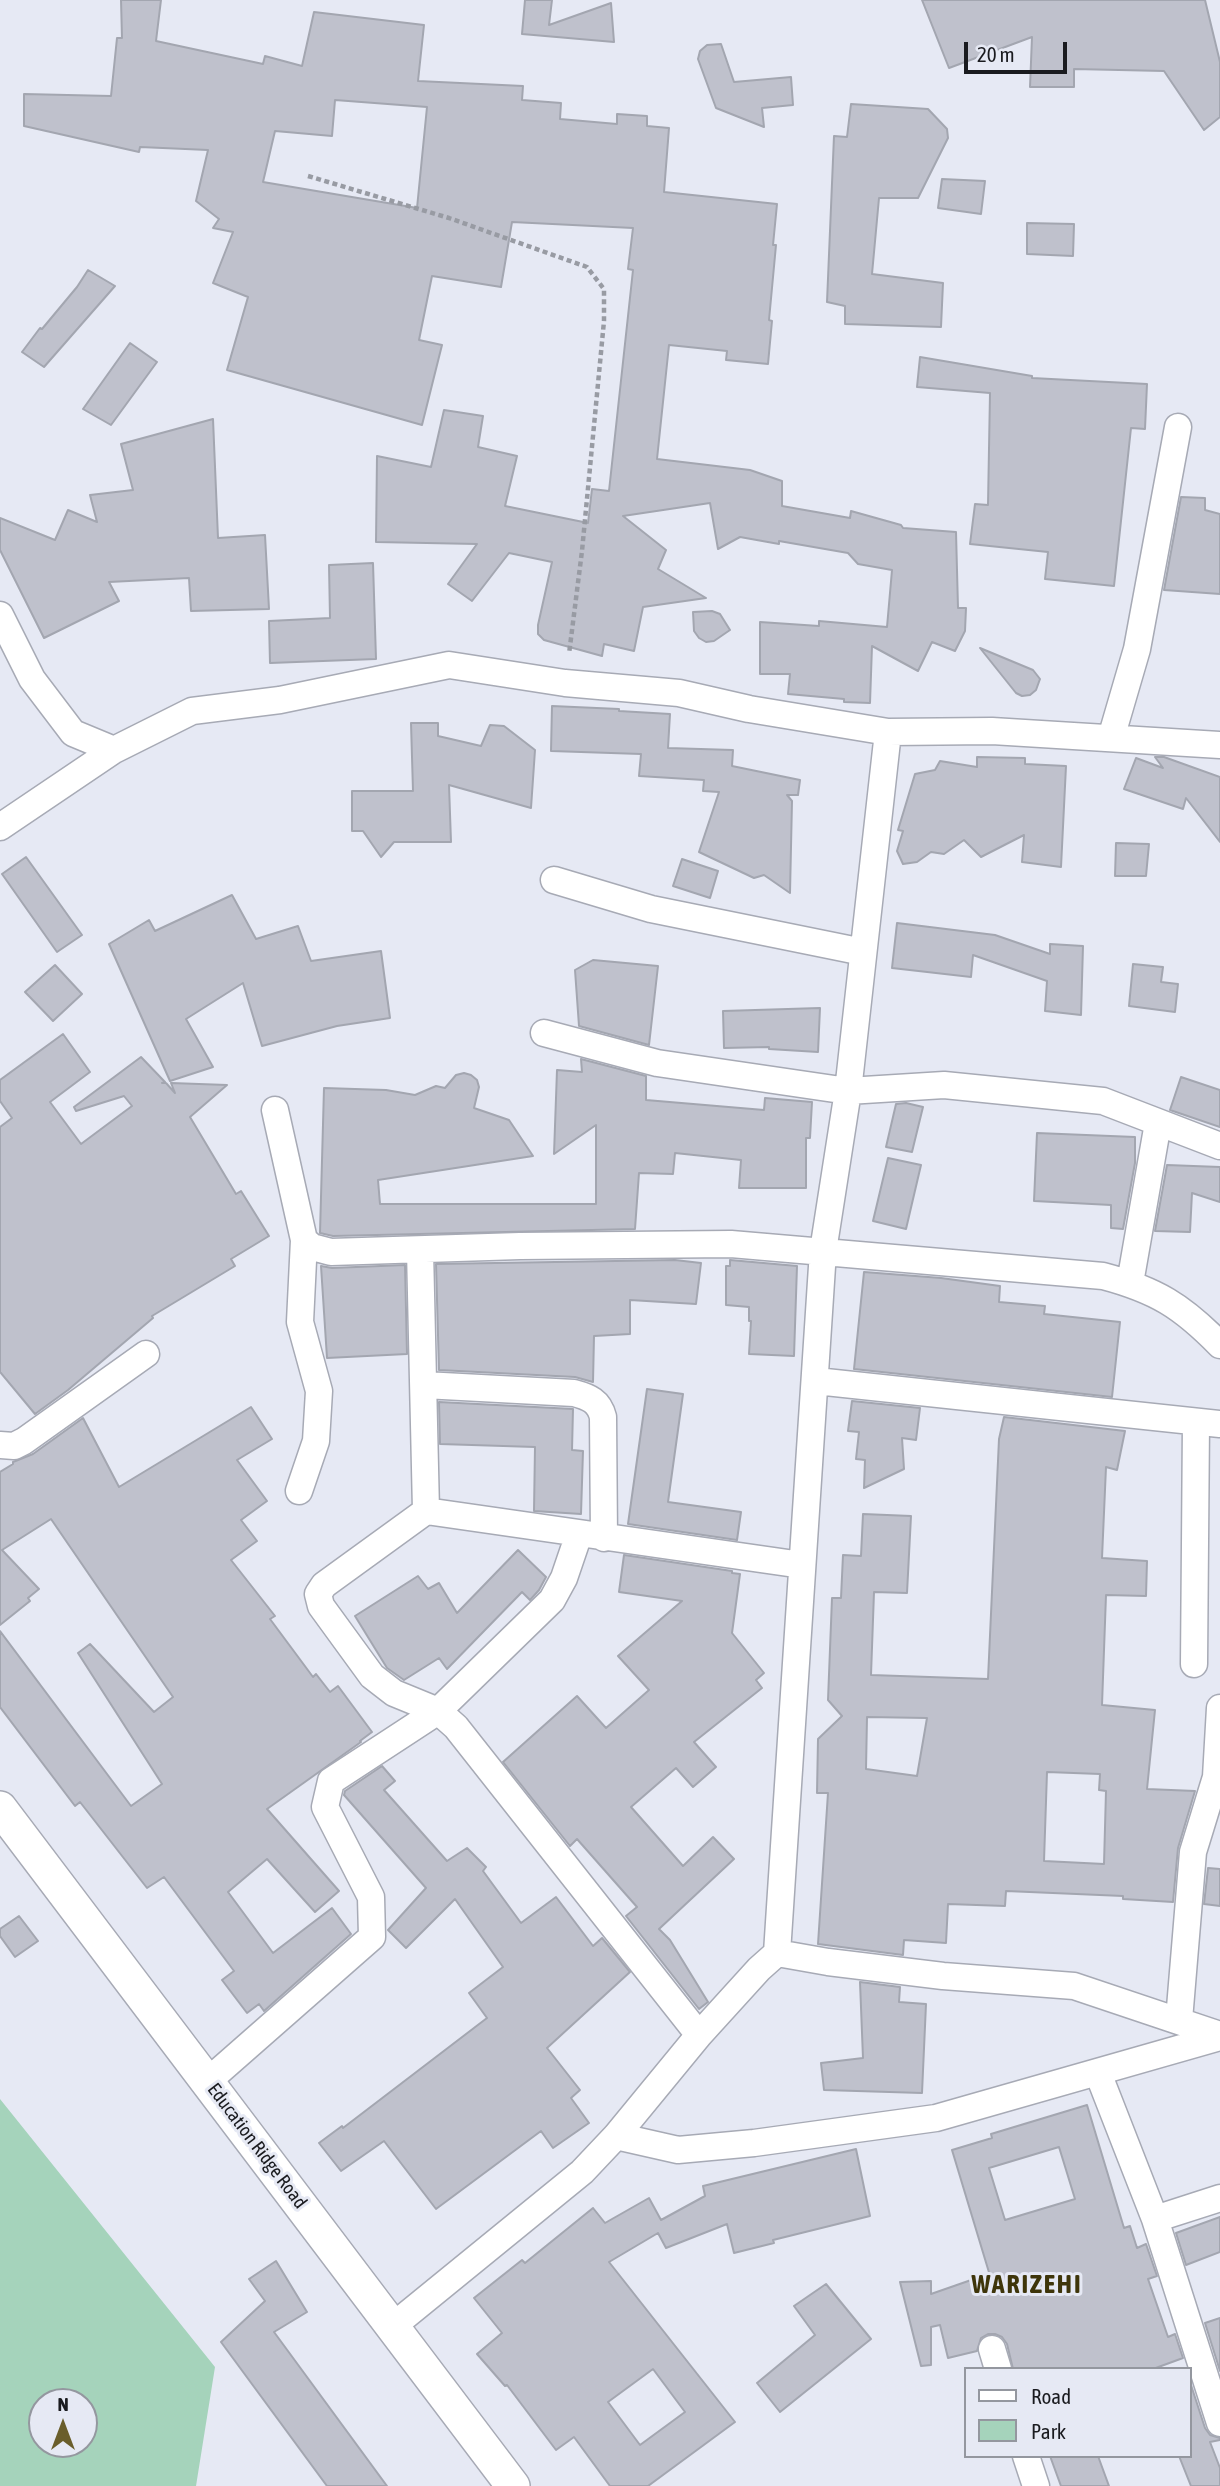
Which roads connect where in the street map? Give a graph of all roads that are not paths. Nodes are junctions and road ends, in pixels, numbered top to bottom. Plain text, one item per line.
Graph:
1 (1178, 427) dead end
2 (0, 615) edge
3 (888, 732) junction
4 (1111, 738) junction
5 (1220, 745) edge
6 (114, 750) junction
7 (0, 827) edge
8 (554, 880) dead end
9 (863, 952) junction
10 (544, 1034) dead end
11 (848, 1091) junction
12 (275, 1110) dead end
13 (1158, 1123) junction
14 (1220, 1146) edge
15 (304, 1240) junction
16 (421, 1250) junction
17 (823, 1251) junction
18 (1130, 1283) junction
19 (1220, 1345) edge
20 (146, 1354) dead end
21 (816, 1381) junction
22 (424, 1385) junction
23 (1208, 1423) edge
24 (0, 1446) edge
25 (299, 1491) dead end
26 (426, 1511) junction
27 (591, 1536) junction
28 (802, 1565) junction
29 (1194, 1664) dead end
30 (1220, 1708) edge
31 (438, 1711) junction
32 (0, 1808) edge
33 (777, 1953) junction
34 (1180, 2020) junction
35 (699, 2035) junction
36 (1220, 2036) edge
37 (1098, 2074) junction
38 (208, 2081) junction
39 (616, 2136) junction
40 (1220, 2198) edge
41 (1155, 2219) junction
42 (393, 2326) junction
43 (1204, 2374) edge
44 (1220, 2424) edge
45 (1027, 2458) edge
46 (513, 2486) edge
47 (1036, 2486) edge

1 - 4 street
2 - 6 street
3 - 4 street
3 - 6 street
3 - 9 street
4 - 5 street
6 - 7 street
8 - 9 street
9 - 11 street
10 - 11 street
11 - 13 street
11 - 17 street
12 - 15 street
13 - 14 street
13 - 18 street
15 - 16 street
15 - 25 street
16 - 17 street
16 - 22 street
17 - 18 street
17 - 21 street
18 - 19 street
20 - 24 street
21 - 23 street
21 - 28 street
22 - 26 street
22 - 27 street
23 - 29 street
26 - 27 street
26 - 31 street
27 - 28 street
27 - 31 street
28 - 33 street
30 - 34 street
31 - 35 street
31 - 38 street
32 - 38 street, Education Ridge Road
33 - 34 street
33 - 35 street
34 - 36 street
35 - 39 street
36 - 37 street
37 - 39 street
37 - 41 street
38 - 42 street, Education Ridge Road
39 - 42 street
40 - 41 street
41 - 43 street
42 - 46 street, Education Ridge Road
43 - 44 street
45 - 47 street

